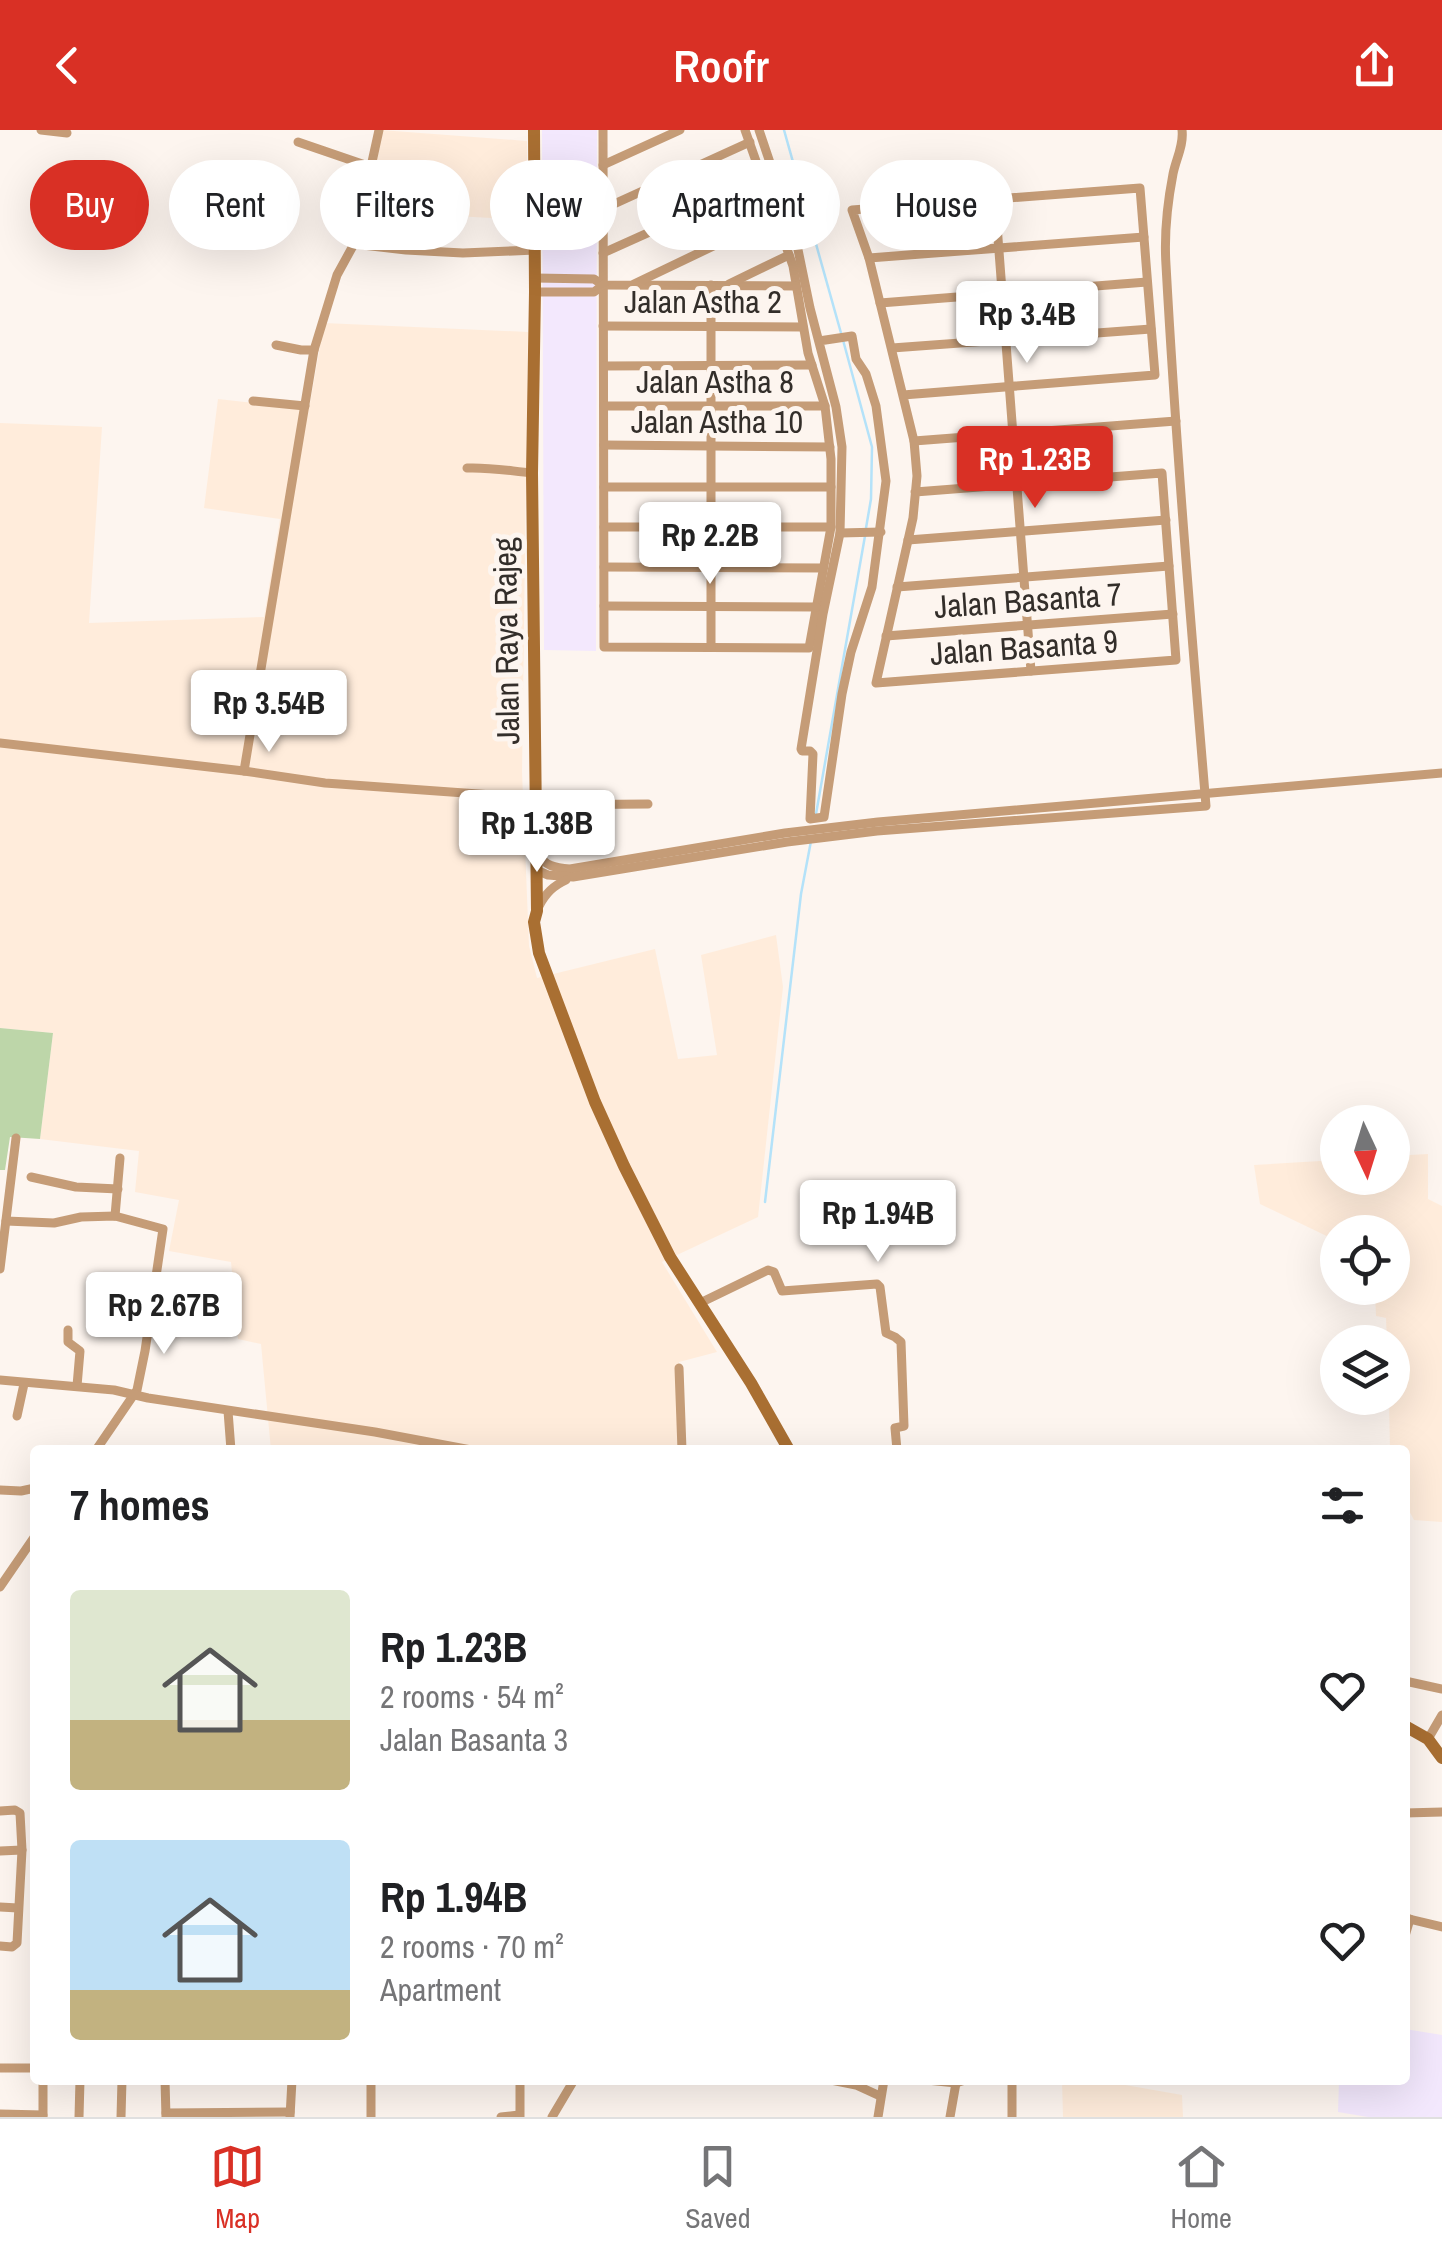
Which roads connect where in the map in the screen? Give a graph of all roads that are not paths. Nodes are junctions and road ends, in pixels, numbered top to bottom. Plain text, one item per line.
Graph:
1 (41, 130) edge
2 (379, 130) edge
3 (534, 130) edge
4 (603, 130) edge
5 (680, 130) edge
6 (746, 130) edge
7 (759, 130) edge
8 (1192, 130) edge
9 (68, 133) dead end
10 (1183, 134) edge
11 (298, 142) dead end
12 (750, 142) junction
13 (351, 160) edge
14 (373, 160) edge
15 (534, 160) edge
16 (603, 160) edge
17 (614, 160) edge
18 (756, 160) edge
19 (1013, 197) edge
20 (617, 203) edge
21 (860, 209) edge
22 (860, 233) edge
23 (1144, 237) junction
24 (637, 238) edge
25 (1013, 247) edge
26 (351, 250) edge
27 (427, 250) edge
28 (535, 250) joint
29 (604, 250) edge
30 (705, 250) edge
31 (787, 250) edge
32 (866, 250) edge
33 (973, 250) edge
34 (999, 250) edge
35 (604, 253) junction
36 (789, 256) junction
37 (869, 258) junction
38 (1148, 282) junction
39 (535, 285) junction
40 (604, 285) junction
41 (631, 285) junction
42 (711, 285) junction
43 (726, 286) junction
44 (796, 286) junction
45 (1002, 293) junction
46 (880, 303) junction
47 (604, 326) junction
48 (711, 326) junction
49 (803, 327) junction
50 (1151, 328) junction
51 (1006, 340) junction
52 (819, 341) junction
53 (276, 345) dead end
54 (892, 348) junction
55 (314, 350) junction
56 (812, 365) junction
57 (604, 366) junction
58 (711, 366) junction
59 (1010, 386) junction
60 (903, 394) junction
61 (253, 400) dead end
62 (306, 406) junction
63 (604, 406) junction
64 (711, 406) junction
65 (826, 406) junction
66 (1176, 421) junction
67 (1013, 433) junction
68 (914, 440) junction
69 (604, 445) junction
70 (711, 446) junction
71 (830, 447) junction
72 (467, 468) dead end
73 (532, 473) junction
74 (1017, 484) junction
75 (604, 487) junction
76 (711, 487) junction
77 (831, 487) junction
78 (915, 492) junction
79 (1166, 520) junction
80 (604, 527) junction
81 (712, 527) junction
82 (836, 530) junction
83 (877, 532) junction
84 (1021, 532) junction
85 (908, 540) junction
86 (1169, 566) junction
87 (604, 568) junction
88 (712, 568) junction
89 (823, 568) junction
90 (1024, 578) junction
91 (897, 587) junction
92 (604, 606) junction
93 (712, 607) junction
94 (816, 608) junction
95 (1173, 614) junction
96 (1028, 625) junction
97 (886, 636) junction
98 (712, 647) junction
99 (1032, 671) junction
100 (0, 743) edge
101 (244, 771) junction
102 (1442, 773) edge
103 (1205, 793) junction
104 (535, 802) junction
105 (648, 804) dead end
106 (535, 852) junction
107 (536, 870) junction
108 (574, 877) junction
109 (537, 911) junction
110 (16, 1138) dead end
111 (120, 1158) dead end
112 (31, 1178) dead end
113 (118, 1189) junction
114 (116, 1216) junction
115 (6, 1221) junction
116 (0, 1270) edge
117 (700, 1303) junction
118 (68, 1330) dead end
119 (678, 1368) dead end
120 (0, 1380) edge
121 (24, 1384) junction
122 (77, 1386) junction
123 (134, 1396) junction
124 (228, 1411) junction
125 (17, 1416) dead end
126 (100, 1445) edge
127 (230, 1445) edge
128 (445, 1445) edge
129 (682, 1445) edge
130 (786, 1445) edge
131 (896, 1445) edge
132 (30, 1489) edge
133 (0, 1490) edge
134 (30, 1543) edge
135 (0, 1587) edge
136 (1410, 1682) edge
137 (1442, 1689) edge
138 (1442, 1715) edge
139 (1410, 1729) edge
140 (1428, 1738) junction
141 (1442, 1758) edge
142 (0, 1810) edge
143 (1442, 1812) edge
144 (1410, 1813) edge
145 (22, 1850) junction
146 (0, 1851) edge
147 (0, 1907) edge
148 (18, 1908) junction
149 (1410, 1919) edge
150 (1442, 1927) edge
151 (0, 1946) edge
152 (0, 2068) edge
153 (30, 2068) edge
154 (44, 2085) edge
155 (80, 2085) edge
156 (122, 2085) edge
157 (165, 2085) edge
158 (292, 2085) edge
159 (371, 2085) edge
160 (520, 2085) edge
161 (571, 2085) edge
162 (856, 2085) edge
163 (883, 2085) edge
164 (959, 2085) edge
165 (1012, 2085) edge
166 (880, 2096) junction
167 (0, 2114) edge
168 (166, 2115) edge
169 (209, 2115) edge
170 (290, 2115) edge
171 (43, 2116) edge
172 (520, 2116) edge
173 (79, 2117) edge
174 (121, 2117) edge
175 (371, 2117) edge
176 (500, 2117) edge
177 (552, 2117) edge
178 (878, 2117) edge
179 (950, 2117) edge
180 (1012, 2117) edge

1 - 9 street
2 - 14 street
3 - 15 main road, Jalan Raya Rajeg
4 - 16 street
5 - 17 street
6 - 12 street
7 - 52 street
8 - 10 street
10 - 66 street
11 - 13 street
12 - 18 street
12 - 20 street
19 - 23 street
21 - 22 street
23 - 25 street
23 - 38 street
24 - 35 street
26 - 55 street
27 - 28 street
28 - 39 main road, Jalan Raya Rajeg
29 - 35 street
30 - 41 street
31 - 36 street
32 - 37 street
33 - 37 street
34 - 45 street
35 - 40 street
36 - 43 street
36 - 44 street
37 - 46 street
38 - 45 street
38 - 50 street
39 - 40 street
39 - 73 main road, Jalan Raya Rajeg
40 - 41 street
40 - 47 street
41 - 42 street
42 - 43 street
42 - 48 street
43 - 44 street
44 - 49 street
45 - 46 street
45 - 51 street
46 - 54 street
47 - 48 street, Jalan Astha 2
47 - 57 street
48 - 49 street, Jalan Astha 2
48 - 58 street
49 - 56 street
50 - 51 street
50 - 59 street
51 - 54 street
51 - 59 street
52 - 82 street
52 - 83 street
53 - 55 street
54 - 60 street
55 - 62 street
56 - 58 street
56 - 65 street
57 - 58 street
57 - 63 street
58 - 64 street
59 - 60 street
59 - 67 street
60 - 68 street
61 - 62 street
62 - 101 street
63 - 64 street, Jalan Astha 8
63 - 69 street
64 - 65 street, Jalan Astha 8
64 - 70 street
65 - 71 street
66 - 67 street
66 - 103 street
67 - 68 street
67 - 74 street
68 - 78 street
69 - 70 street, Jalan Astha 10
69 - 75 street
70 - 71 street, Jalan Astha 10
70 - 76 street
71 - 77 street
72 - 73 street
73 - 104 main road, Jalan Raya Rajeg
74 - 78 street
74 - 79 street
74 - 84 street
75 - 76 street
75 - 80 street
76 - 77 street
76 - 81 street
77 - 82 street
78 - 85 street
79 - 84 street
79 - 86 street
80 - 81 street
80 - 87 street
81 - 82 street
81 - 88 street
82 - 83 street
82 - 83 street
82 - 89 street
84 - 85 street
84 - 90 street
85 - 91 street
86 - 90 street
86 - 95 street
87 - 88 street
87 - 92 street
88 - 89 street
88 - 93 street
89 - 94 street
90 - 91 street
90 - 96 street
91 - 97 street
92 - 93 street
92 - 98 street
93 - 94 street
93 - 98 street
94 - 98 street
95 - 96 street, Jalan Basanta 7
95 - 99 street, Jalan Basanta 9
96 - 97 street, Jalan Basanta 7
96 - 99 street
97 - 99 street, Jalan Basanta 9
100 - 101 street
101 - 104 street
102 - 103 street
103 - 106 street
103 - 108 street
104 - 105 street
104 - 106 main road, Jalan Raya Rajeg
106 - 107 main road, Jalan Raya Rajeg
107 - 108 street
107 - 109 main road, Jalan Raya Rajeg
108 - 109 street
109 - 117 main road, Jalan Raya Rajeg
110 - 115 street
111 - 113 street
112 - 113 street
113 - 114 street
114 - 115 street
114 - 123 street
115 - 116 street
117 - 130 main road, Jalan Raya Rajeg
117 - 131 street
118 - 122 street
119 - 129 street
120 - 121 street
121 - 122 street
121 - 125 street
122 - 123 street
123 - 124 street
123 - 126 street
124 - 127 street
124 - 128 street
132 - 133 street
134 - 135 street
136 - 137 street
138 - 140 street
139 - 140 main road
140 - 141 main road
142 - 145 street
143 - 144 street
145 - 146 street
145 - 148 street
147 - 148 street
148 - 151 street
149 - 150 street
152 - 153 street
154 - 171 street
155 - 173 street
156 - 174 street
157 - 168 street
158 - 170 street
159 - 175 street
160 - 172 street
161 - 177 street
162 - 166 street
163 - 166 street
164 - 179 street
165 - 180 street
166 - 178 street
167 - 171 street
168 - 169 street
169 - 170 street
172 - 176 street

